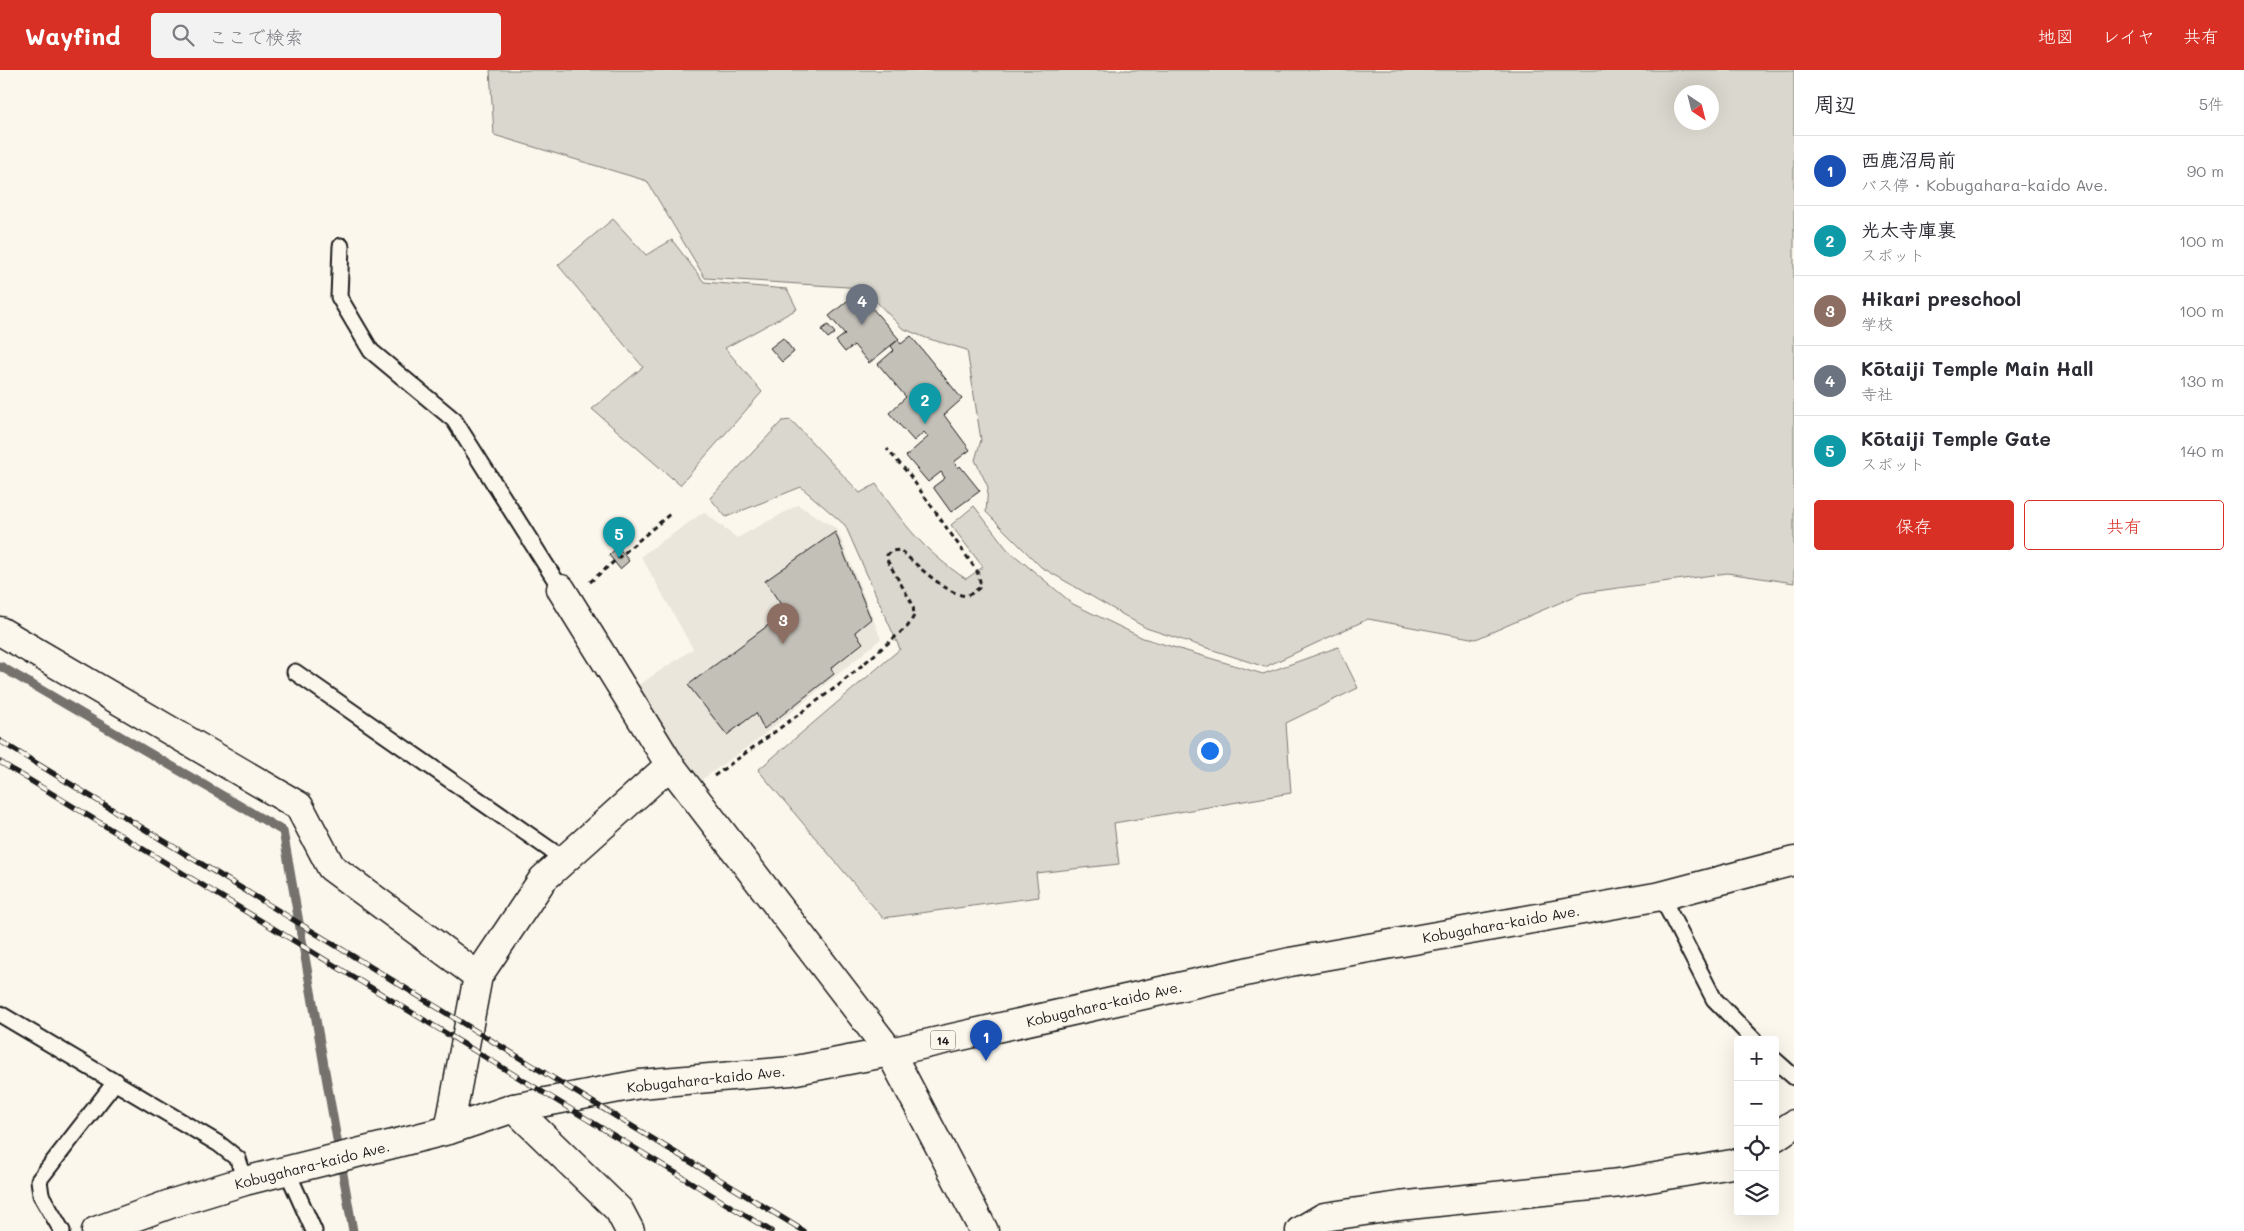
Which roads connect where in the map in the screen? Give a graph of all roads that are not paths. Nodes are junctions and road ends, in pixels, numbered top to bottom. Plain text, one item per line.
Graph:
1 (341, 246) dead end
2 (573, 587) joint
3 (0, 631) edge
4 (295, 672) dead end
5 (670, 765) junction
6 (565, 860) junction
7 (1794, 861) edge
8 (1661, 896) junction
9 (478, 976) junction
10 (0, 1014) edge
11 (1750, 1036) edge
12 (890, 1052) junction
13 (1779, 1064) edge
14 (1794, 1077) edge
15 (116, 1081) junction
16 (514, 1108) junction
17 (1794, 1124) edge
18 (449, 1130) junction
19 (1779, 1134) edge
20 (1734, 1165) edge
21 (287, 1171) junction
22 (245, 1181) junction
23 (62, 1231) edge
24 (96, 1231) edge
25 (314, 1231) edge
26 (630, 1231) edge
27 (984, 1231) edge
28 (1300, 1231) edge

1 - 2 lane
2 - 5 street
3 - 9 street
4 - 6 lane
5 - 6 street
5 - 12 street
6 - 9 street
7 - 8 street, Kobugahara-kaido Ave. / 14
8 - 11 lane
8 - 12 street, Kobugahara-kaido Ave. / 14
9 - 18 street
10 - 15 lane
12 - 16 street, Kobugahara-kaido Ave. / 14
12 - 27 street
13 - 14 lane
15 - 22 lane
15 - 23 lane
16 - 18 street, Kobugahara-kaido Ave. / 14
16 - 26 street
17 - 19 street
18 - 21 street, Kobugahara-kaido Ave. / 14
20 - 28 street
21 - 22 street, Kobugahara-kaido Ave. / 14
21 - 25 lane
22 - 24 street, Kobugahara-kaido Ave. / 14

